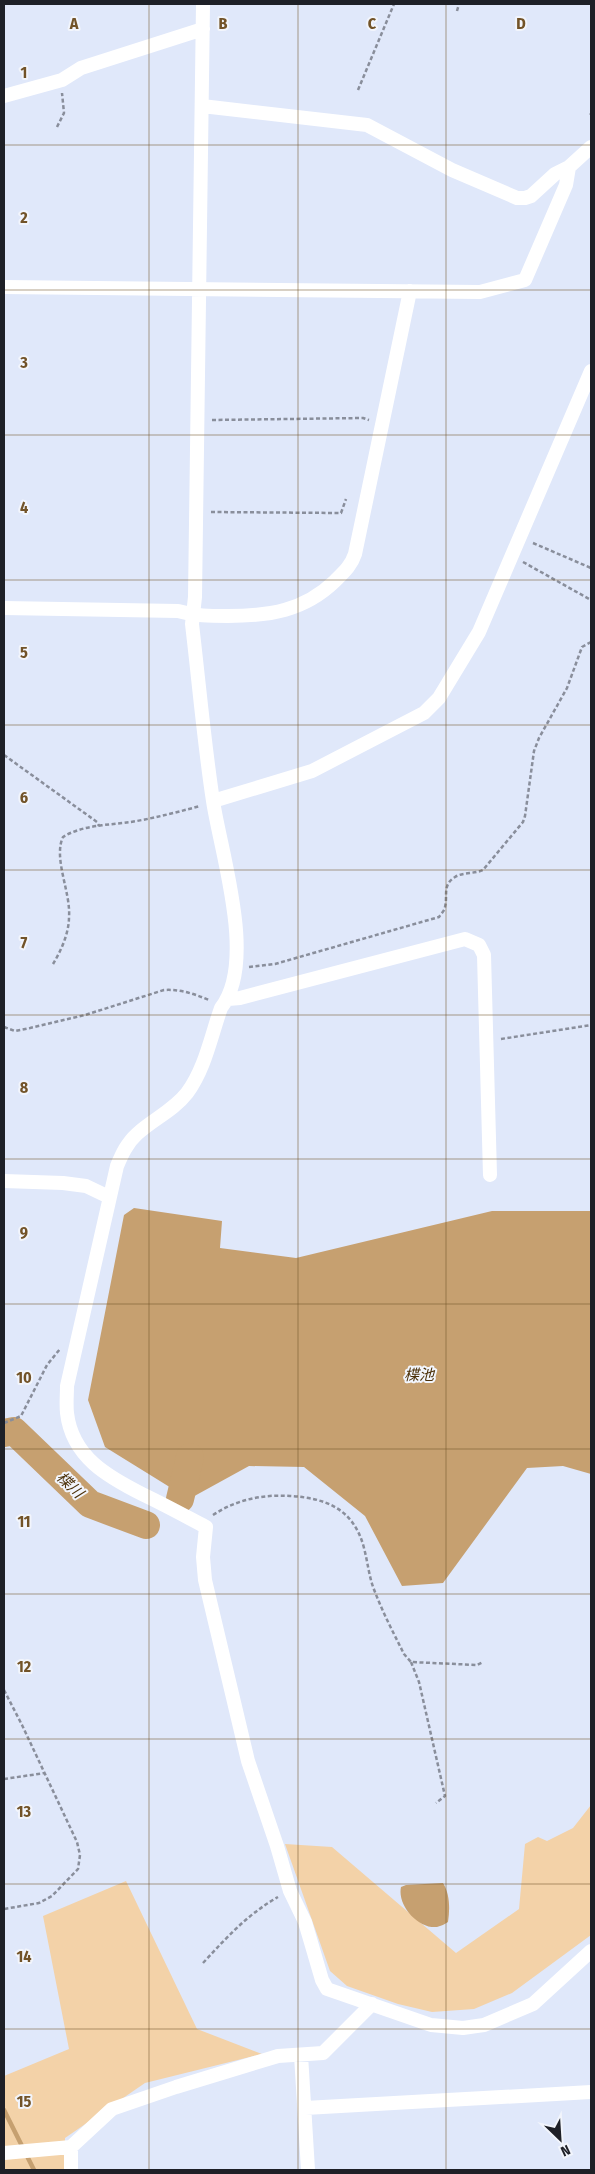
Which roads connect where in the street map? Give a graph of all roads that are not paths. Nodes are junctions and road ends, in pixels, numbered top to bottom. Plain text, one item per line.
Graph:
1 (203, 4) edge
2 (203, 29) junction
3 (4, 96) edge
4 (202, 106) junction
5 (591, 147) edge
6 (569, 167) junction
7 (4, 287) edge
8 (200, 289) junction
9 (410, 291) junction
10 (591, 371) edge
11 (4, 608) edge
12 (193, 615) junction
13 (213, 801) junction
14 (226, 1002) junction
15 (490, 1175) dead end
16 (4, 1181) edge
17 (110, 1197) junction
18 (591, 1951) edge
19 (372, 2004) junction
20 (301, 2055) junction
21 (591, 2092) edge
22 (305, 2108) junction
23 (71, 2147) junction
24 (4, 2153) edge
25 (71, 2170) edge
26 (308, 2170) edge

1 - 2 street
2 - 3 street
2 - 4 street
4 - 6 street
4 - 8 street
5 - 6 street
6 - 9 street
7 - 8 street
8 - 9 street
8 - 12 street
9 - 12 street
10 - 13 street
11 - 12 street
12 - 13 street
13 - 14 street
14 - 15 street
14 - 17 street
16 - 17 street
17 - 19 street
18 - 19 street
19 - 20 street
20 - 22 street
20 - 23 street
21 - 22 street
22 - 26 street
23 - 24 street
23 - 25 street

